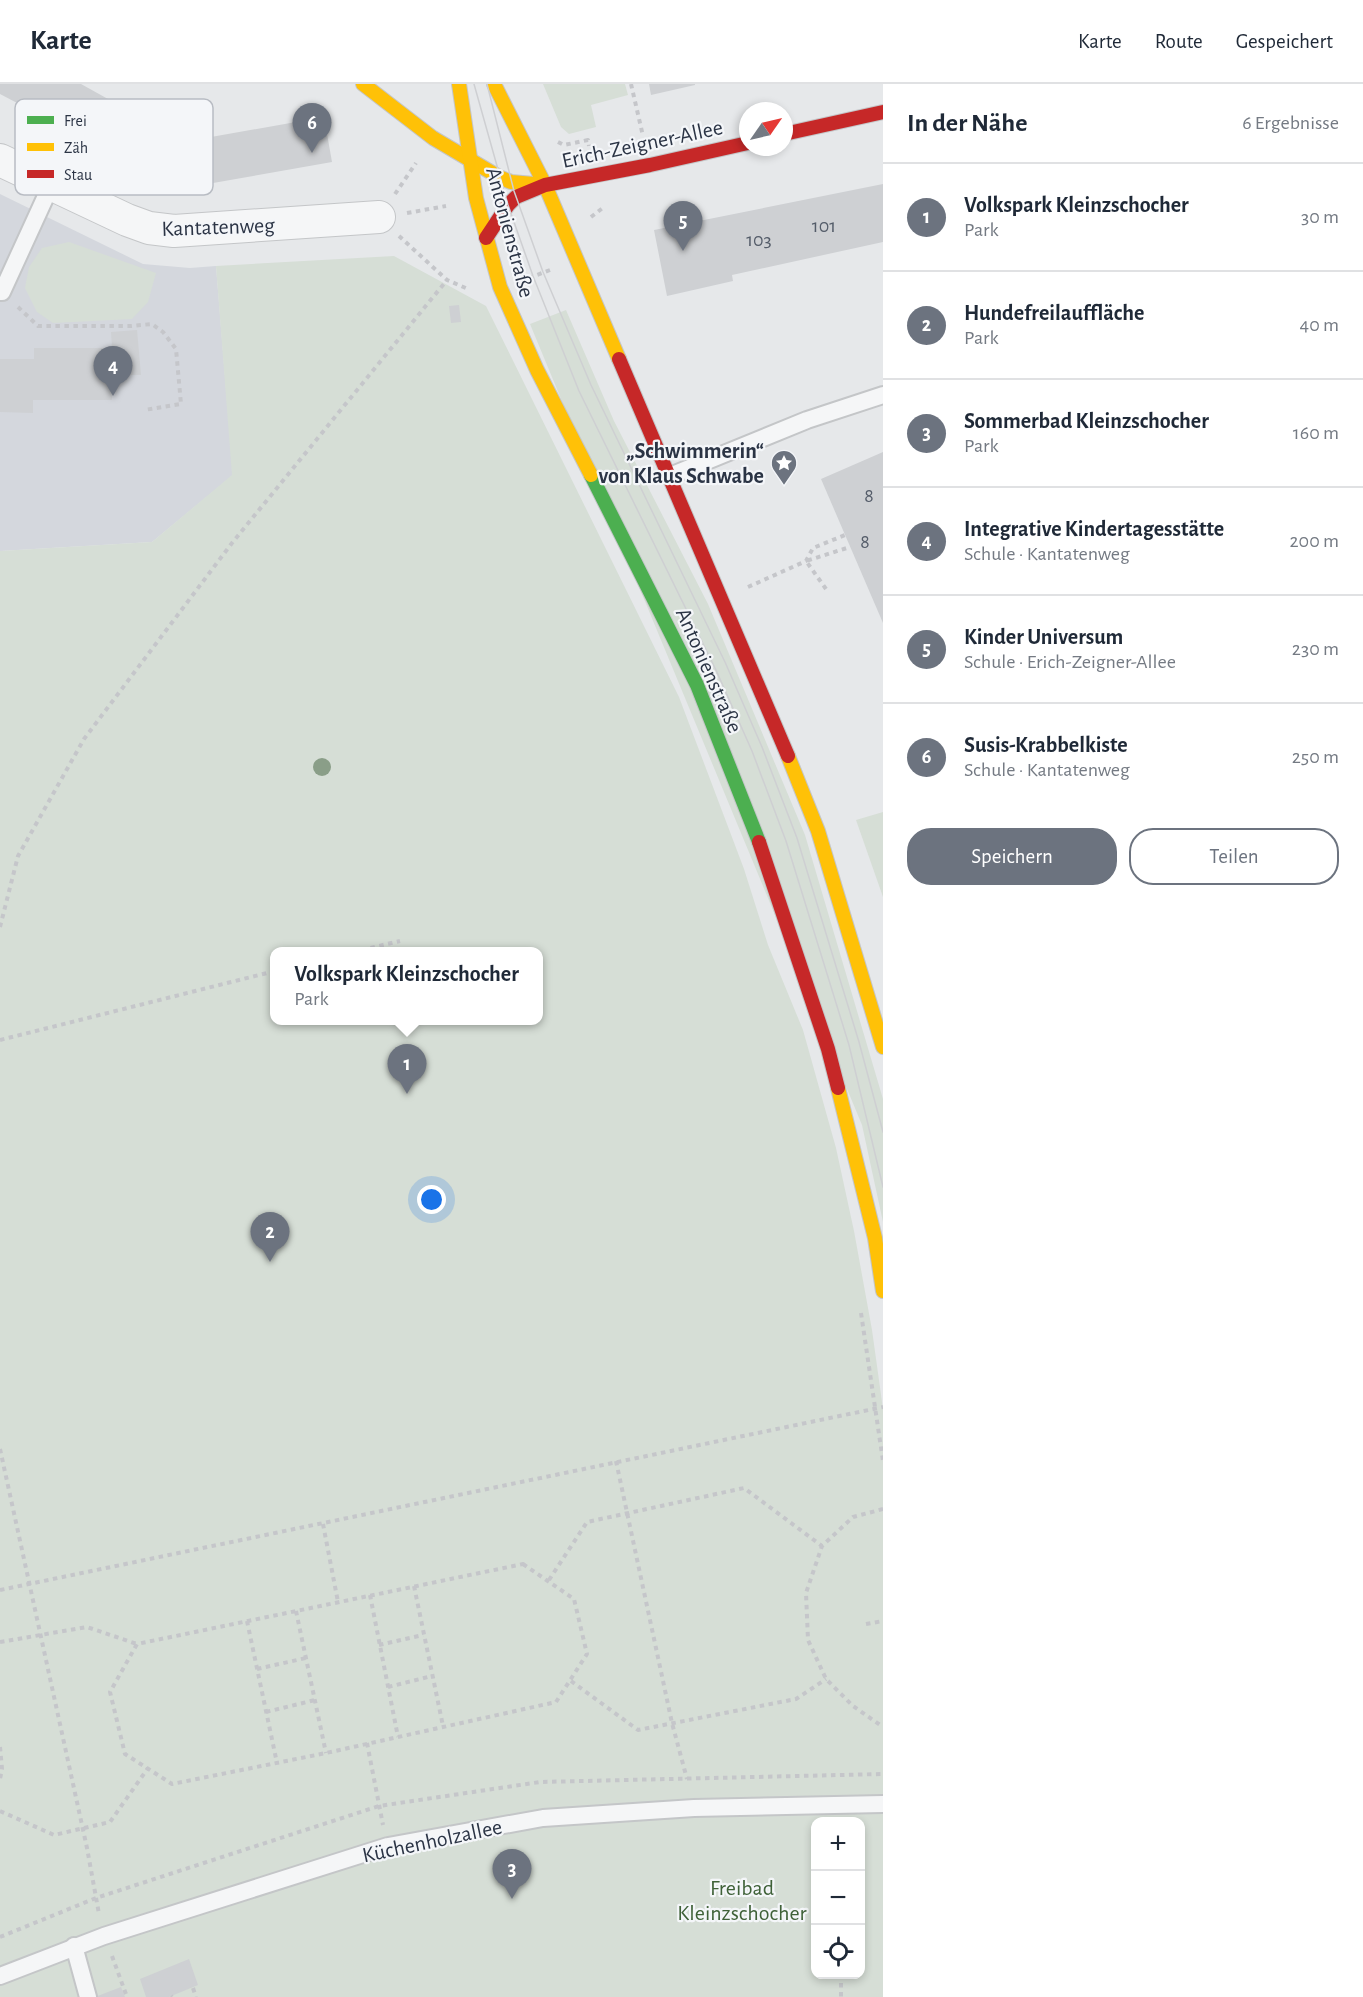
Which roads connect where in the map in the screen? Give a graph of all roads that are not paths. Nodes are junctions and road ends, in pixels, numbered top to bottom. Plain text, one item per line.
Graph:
1 (363, 84) edge
2 (459, 84) edge
3 (494, 84) edge
4 (883, 112) edge
5 (793, 132) edge
6 (739, 144) edge
7 (469, 159) junction
8 (0, 160) edge
9 (15, 167) edge
10 (545, 185) junction
11 (46, 195) edge
12 (73, 195) edge
13 (379, 217) road end
14 (486, 238) junction
15 (1, 292) edge
16 (883, 395) edge
17 (670, 476) junction
18 (883, 1047) edge
19 (883, 1291) edge
20 (883, 1804) edge
21 (74, 1946) junction
22 (0, 1976) edge
23 (88, 1997) edge

1 - 7 main road
2 - 7 main road, Antonienstraße
3 - 10 main road, Antonienstraße
4 - 5 main road
6 - 10 main road, Erich-Zeigner-Allee
7 - 10 main road
7 - 14 main road, Antonienstraße
8 - 9 street, Kantatenweg
10 - 14 main road
10 - 17 main road, Antonienstraße
11 - 15 lane
12 - 13 street, Kantatenweg
14 - 19 main road, Antonienstraße
16 - 17 lane
17 - 18 main road, Antonienstraße
20 - 21 lane, Küchenholzallee
21 - 22 lane, Küchenholzallee
21 - 23 lane

